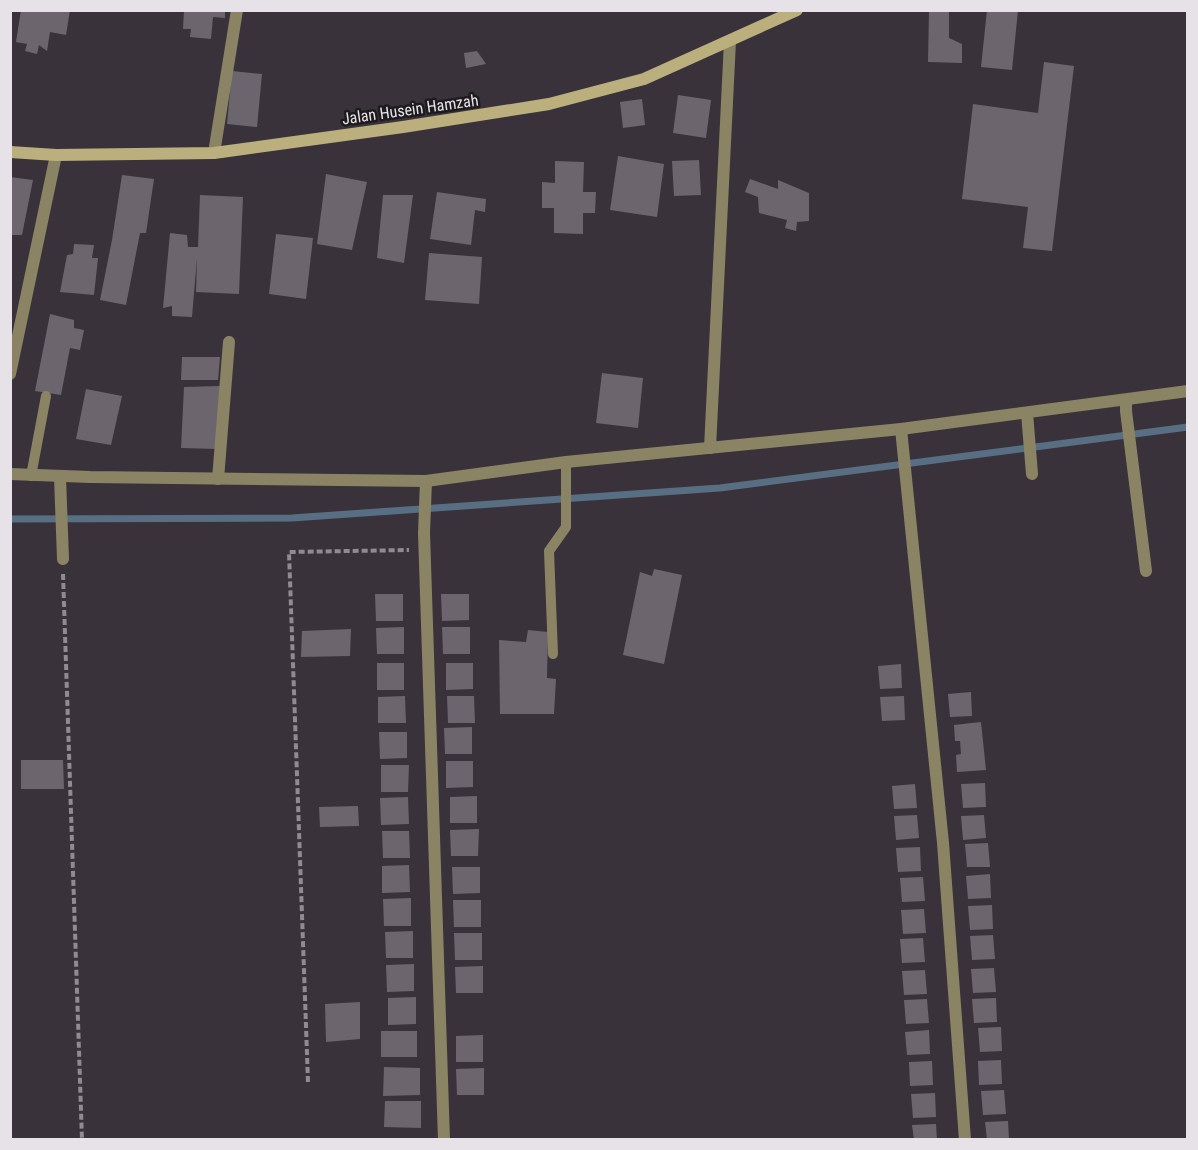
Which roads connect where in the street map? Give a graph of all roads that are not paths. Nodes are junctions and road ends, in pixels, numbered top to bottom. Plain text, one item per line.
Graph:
1 (237, 10) edge
2 (797, 10) edge
3 (730, 40) junction
4 (10, 152) edge
5 (214, 153) junction
6 (56, 155) junction
7 (229, 342) dead end
8 (10, 374) edge
9 (1188, 391) edge
10 (46, 396) dead end
11 (1126, 405) junction
12 (1027, 412) junction
13 (901, 430) junction
14 (710, 448) junction
15 (567, 468) junction
16 (10, 474) edge
17 (1032, 474) dead end
18 (31, 476) junction
19 (60, 477) junction
20 (218, 479) junction
21 (426, 482) junction
22 (63, 559) road end
23 (1146, 571) dead end
24 (553, 654) dead end
25 (444, 1140) edge
26 (965, 1140) edge

1 - 5 street
2 - 3 street, Jalan Husein Hamzah
3 - 5 street, Jalan Husein Hamzah
3 - 14 street
4 - 6 street, Jalan Husein Hamzah
5 - 6 street, Jalan Husein Hamzah
6 - 8 street
7 - 20 street
9 - 11 street
10 - 18 lane
11 - 12 street
11 - 23 street
12 - 13 street
12 - 17 street
13 - 14 street
13 - 26 street
14 - 15 street
15 - 21 street
15 - 24 lane
16 - 18 street
18 - 19 street
19 - 20 street
19 - 22 street
20 - 21 street
21 - 25 street

